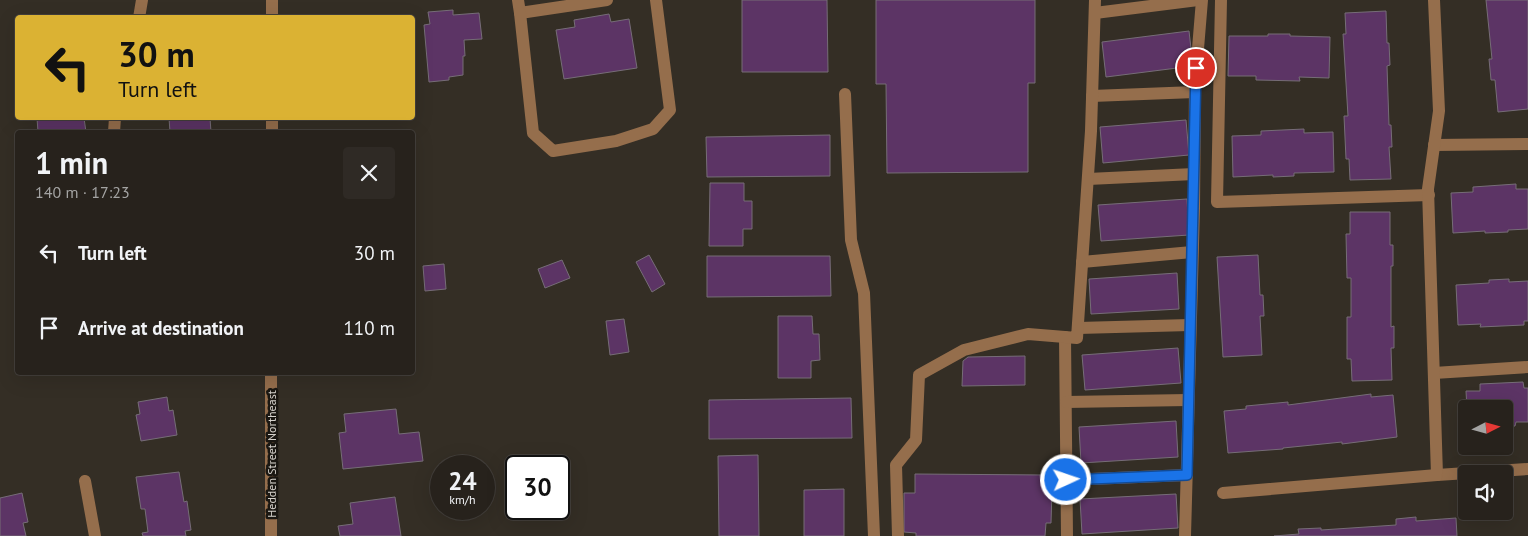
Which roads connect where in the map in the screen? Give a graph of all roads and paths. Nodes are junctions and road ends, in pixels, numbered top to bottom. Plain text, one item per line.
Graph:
1 (142, 0) edge
2 (272, 0) edge
3 (607, 0) edge
4 (656, 0) edge
5 (1200, 0) edge
6 (1222, 0) edge
7 (1434, 0) edge
8 (519, 6) edge
9 (1095, 6) edge
10 (140, 15) edge
11 (272, 15) edge
12 (1195, 92) junction
13 (845, 94) dead end
14 (1092, 96) junction
15 (1528, 144) edge
16 (1434, 145) junction
17 (1194, 174) junction
18 (1088, 179) junction
19 (1429, 195) junction
20 (1192, 252) junction
21 (1082, 262) junction
22 (1190, 325) junction
23 (1078, 328) junction
24 (1065, 337) junction
25 (1528, 367) edge
26 (1434, 374) junction
27 (271, 375) edge
28 (1188, 400) junction
29 (1066, 402) junction
30 (1528, 469) edge
31 (1187, 475) junction
32 (1437, 475) junction
33 (1066, 480) junction
34 (85, 481) dead end
35 (1223, 493) dead end
36 (95, 536) edge
37 (271, 536) edge
38 (874, 536) edge
39 (898, 536) edge
40 (1067, 536) edge
41 (1185, 536) edge

1 - 10 street
2 - 11 street
3 - 8 street
4 - 8 street
5 - 9 street
5 - 12 street
6 - 19 street
7 - 16 street
9 - 14 street
12 - 14 street
12 - 17 street
13 - 38 street
14 - 18 street
15 - 16 street
16 - 19 street
17 - 18 street
17 - 20 street
18 - 21 street
19 - 26 street
20 - 21 street
20 - 22 street
21 - 23 street
22 - 23 street
22 - 28 street
23 - 24 street
24 - 29 street
24 - 39 street
25 - 26 street
26 - 32 street
27 - 37 street, Hedden Street Northeast
28 - 29 street
28 - 31 street
29 - 33 street
30 - 32 street
31 - 33 street
31 - 41 street
32 - 35 street
33 - 40 street
34 - 36 street

